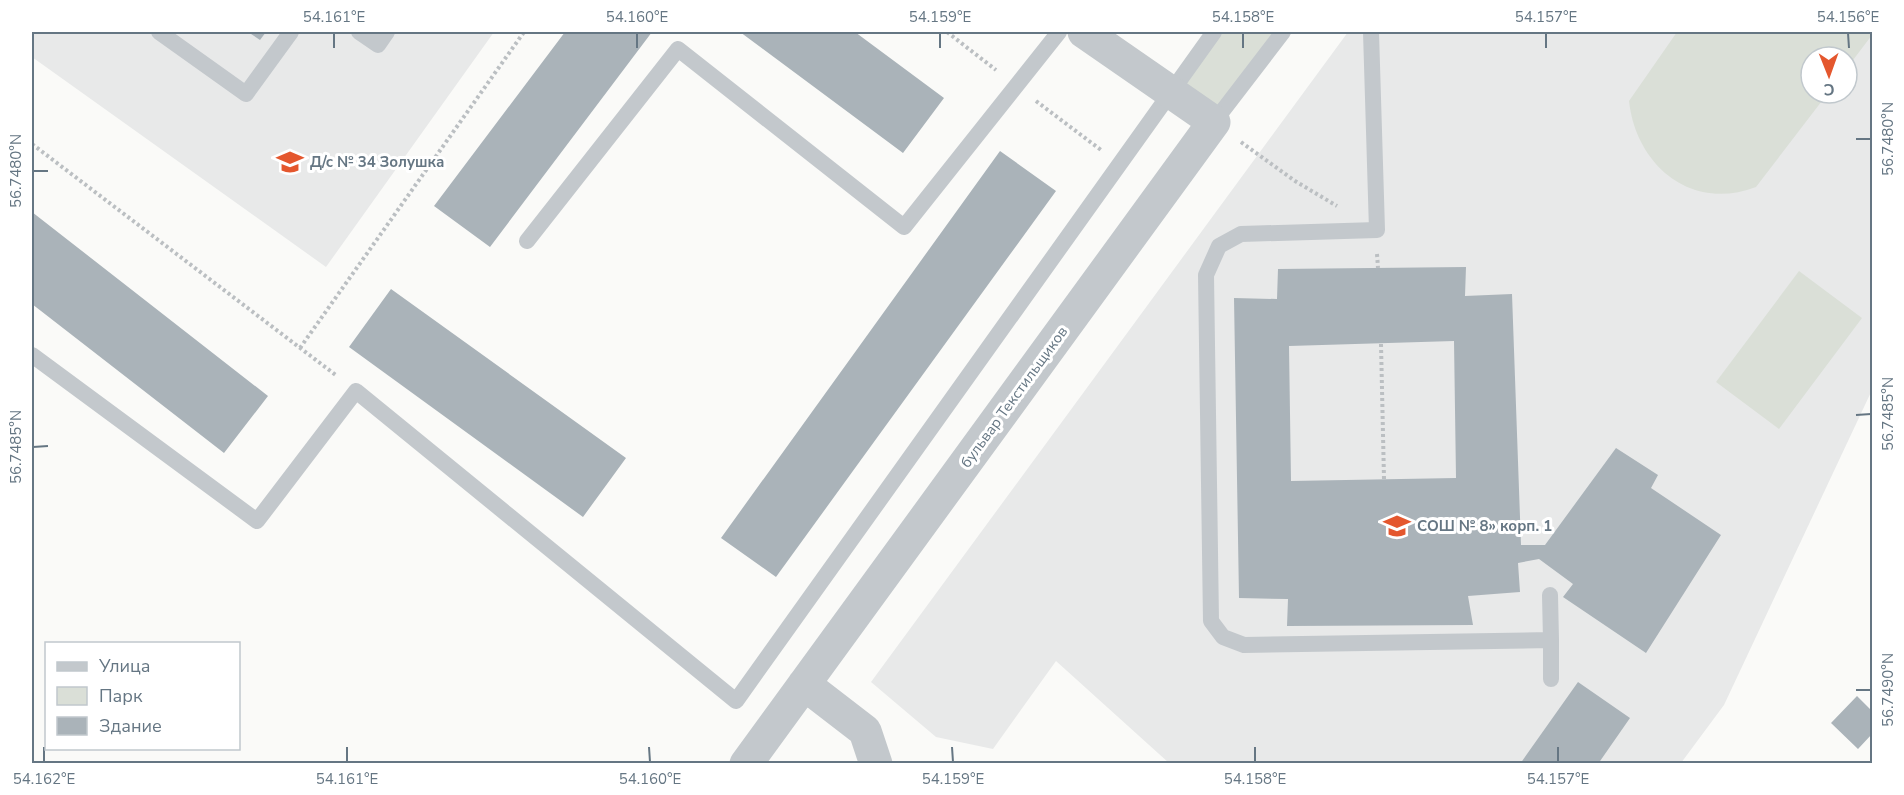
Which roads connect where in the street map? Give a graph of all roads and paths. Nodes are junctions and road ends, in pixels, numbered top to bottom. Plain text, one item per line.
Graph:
1 (159, 32) edge
2 (291, 32) edge
3 (359, 32) edge
4 (387, 32) edge
5 (524, 32) edge
6 (1059, 32) edge
7 (1084, 32) edge
8 (1214, 32) edge
9 (1283, 32) edge
10 (1371, 32) edge
11 (1170, 92) junction
12 (1214, 122) junction
13 (32, 144) edge
14 (1377, 230) junction
15 (527, 241) dead end
16 (1378, 268) dead end
17 (1381, 344) dead end
18 (300, 348) junction
19 (32, 355) edge
20 (356, 391) junction
21 (1384, 479) dead end
22 (1550, 595) dead end
23 (1551, 640) junction
24 (1551, 679) dead end
25 (804, 684) junction
26 (746, 764) edge
27 (876, 764) edge

1 - 2 lane
3 - 4 lane
5 - 18 path
6 - 15 lane
7 - 11 street
8 - 11 lane
9 - 12 lane, бульвар Текстильщиков
10 - 14 lane
11 - 12 street
11 - 20 lane
12 - 14 path
12 - 25 street, бульвар Текстильщиков
13 - 18 path
14 - 16 path
14 - 23 lane
17 - 21 path
18 - 20 path
19 - 20 lane
22 - 23 lane
23 - 24 lane
25 - 26 street, бульвар Текстильщиков
25 - 27 street

